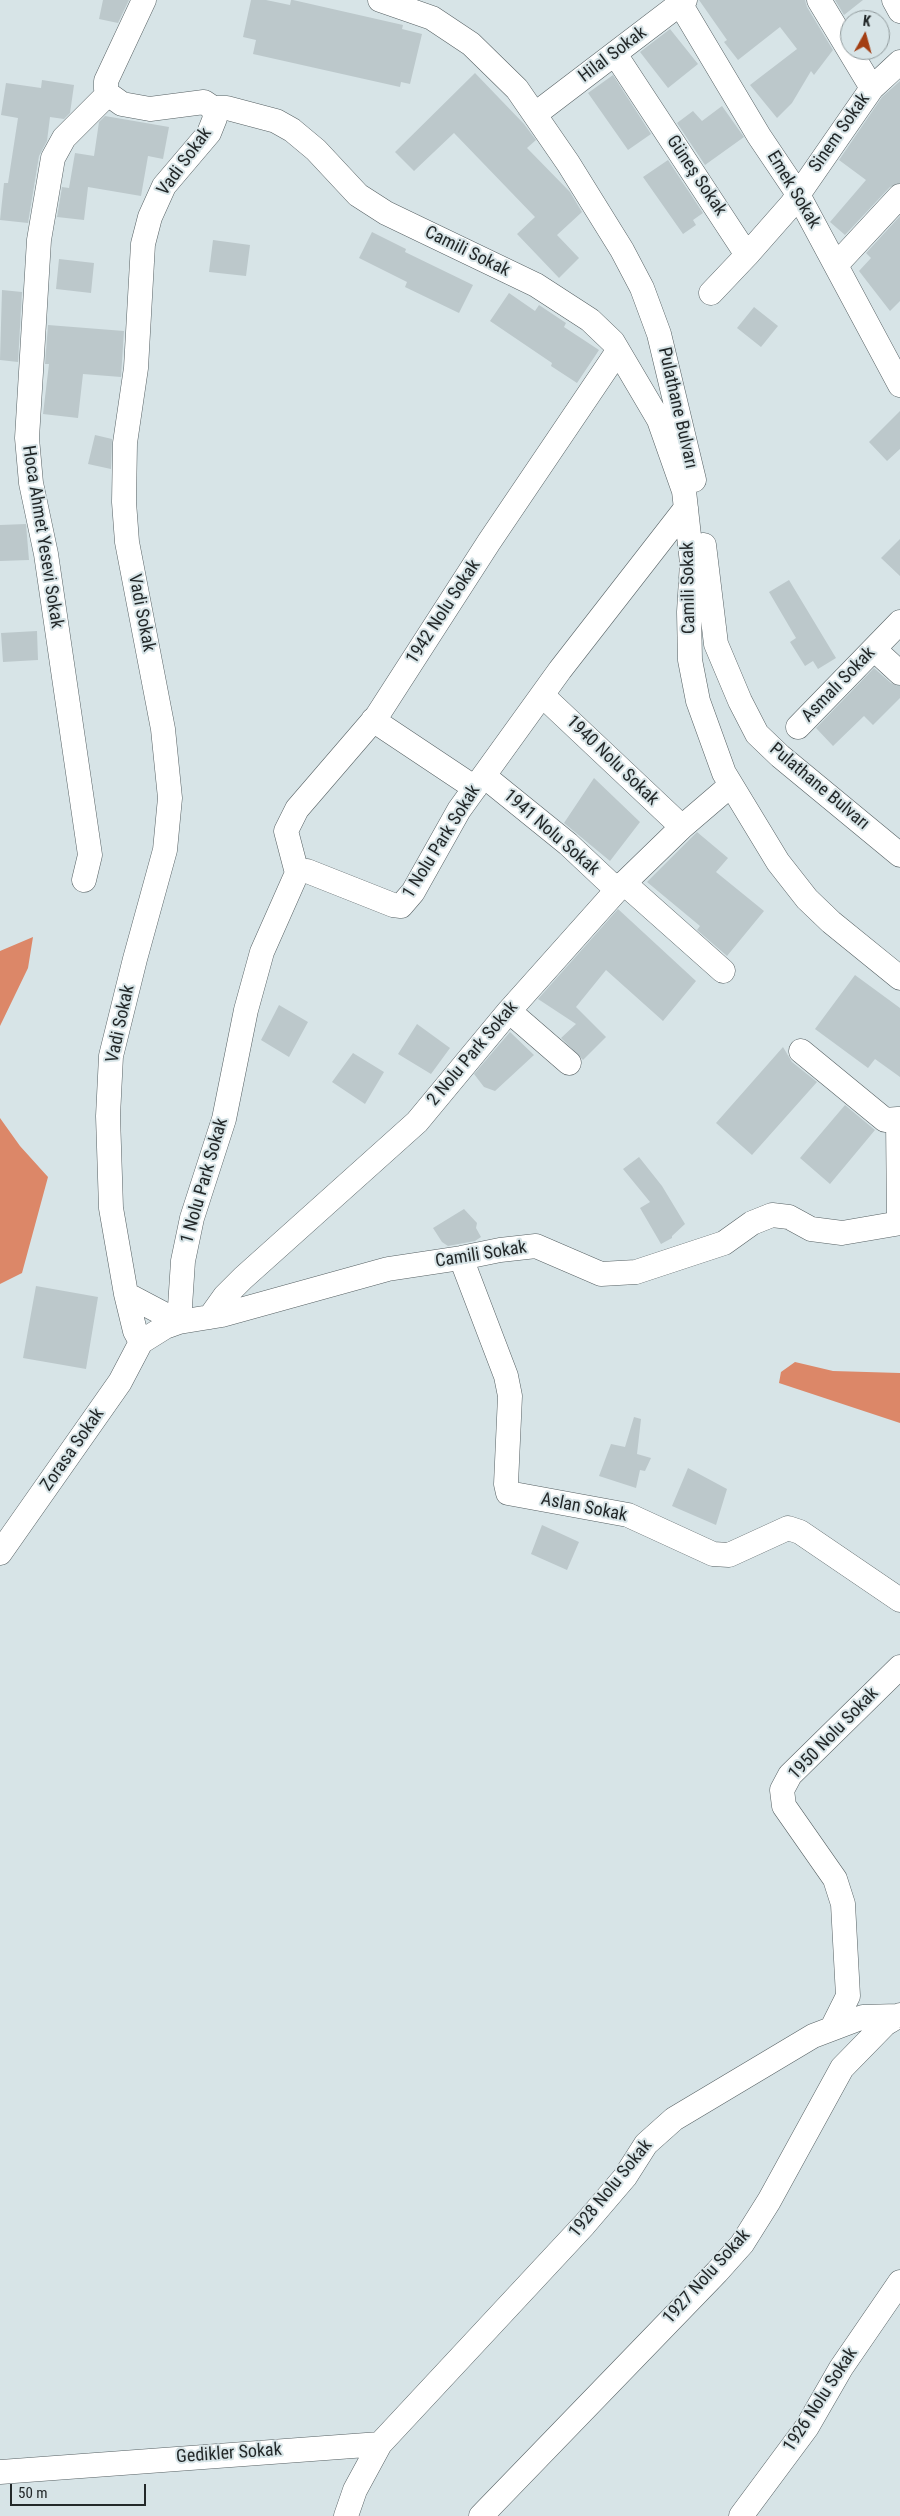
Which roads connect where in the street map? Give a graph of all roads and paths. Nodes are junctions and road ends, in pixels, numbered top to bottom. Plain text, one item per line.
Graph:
1 (144, 0) edge
2 (380, 0) edge
3 (819, 0) edge
4 (894, 0) edge
5 (681, 1) edge
6 (900, 11) edge
7 (615, 54) junction
8 (900, 62) edge
9 (872, 88) junction
10 (108, 94) junction
11 (213, 108) junction
12 (542, 109) dead end
13 (798, 194) junction
14 (900, 196) edge
15 (747, 255) junction
16 (836, 265) junction
17 (711, 293) dead end
18 (618, 352) junction
19 (898, 373) edge
20 (686, 508) junction
21 (900, 622) edge
22 (874, 649) junction
23 (900, 673) edge
24 (542, 695) junction
25 (373, 720) junction
26 (798, 727) dead end
27 (480, 782) junction
28 (731, 785) junction
29 (682, 827) junction
30 (900, 855) edge
31 (297, 873) junction
32 (84, 880) dead end
33 (620, 887) junction
34 (723, 971) dead end
35 (900, 978) edge
36 (509, 1011) junction
37 (801, 1051) dead end
38 (569, 1063) dead end
39 (899, 1119) edge
40 (900, 1223) edge
41 (461, 1258) junction
42 (126, 1294) junction
43 (210, 1317) junction
44 (179, 1322) junction
45 (141, 1342) junction
46 (0, 1554) edge
47 (900, 1600) edge
48 (900, 1667) edge
49 (899, 2015) edge
50 (832, 2028) junction
51 (900, 2282) edge
52 (380, 2444) junction
53 (0, 2472) edge
54 (346, 2516) edge
55 (481, 2516) edge
56 (741, 2516) edge

1 - 10 street
2 - 30 street, Pulathane Bulvarı
3 - 9 street
4 - 6 street
5 - 7 street, Hilal Sokak
5 - 13 street, Emek Sokak
7 - 12 street, Hilal Sokak
7 - 15 street, Güneş Sokak
8 - 9 street, Sinem Sokak
9 - 13 street, Sinem Sokak
10 - 11 street, Vadi Sokak
10 - 32 street, Hoca Ahmet Yesevi Sokak
11 - 18 street, Camili Sokak
11 - 42 street, Vadi Sokak
13 - 15 street, Sinem Sokak
13 - 16 street, Emek Sokak
14 - 16 street
15 - 17 street
16 - 19 street, Emek Sokak
18 - 20 street, Camili Sokak
18 - 25 street, 1942 Nolu Sokak
20 - 24 street, 1 Nolu Park Sokak
20 - 28 street, Camili Sokak
21 - 22 street, Asmalı Sokak
22 - 23 street
22 - 26 street, Asmalı Sokak
24 - 27 street, 1 Nolu Park Sokak
24 - 29 street, 1940 Nolu Sokak
25 - 27 street, 1941 Nolu Sokak
25 - 31 street, 1942 Nolu Sokak
27 - 31 street, 1 Nolu Park Sokak
27 - 33 street, 1941 Nolu Sokak
28 - 29 street, 2 Nolu Park Sokak
28 - 35 street, Camili Sokak
29 - 33 street, 2 Nolu Park Sokak
31 - 44 street, 1 Nolu Park Sokak
33 - 34 street, 1941 Nolu Sokak
33 - 36 street, 2 Nolu Park Sokak
36 - 38 street
36 - 43 street, 2 Nolu Park Sokak
37 - 39 street
39 - 40 street
40 - 41 street, Camili Sokak
41 - 43 street, Camili Sokak
41 - 47 street, Aslan Sokak
42 - 44 street
42 - 45 street, Vadi Sokak
43 - 44 street, Camili Sokak
44 - 45 street, Camili Sokak
45 - 46 street, Zorasa Sokak
48 - 50 street, 1950 Nolu Sokak
49 - 50 street, 1928 Nolu Sokak
49 - 55 street, 1927 Nolu Sokak
50 - 52 street, 1928 Nolu Sokak
51 - 56 street, 1926 Nolu Sokak
52 - 53 street, Gedikler Sokak
52 - 54 street

